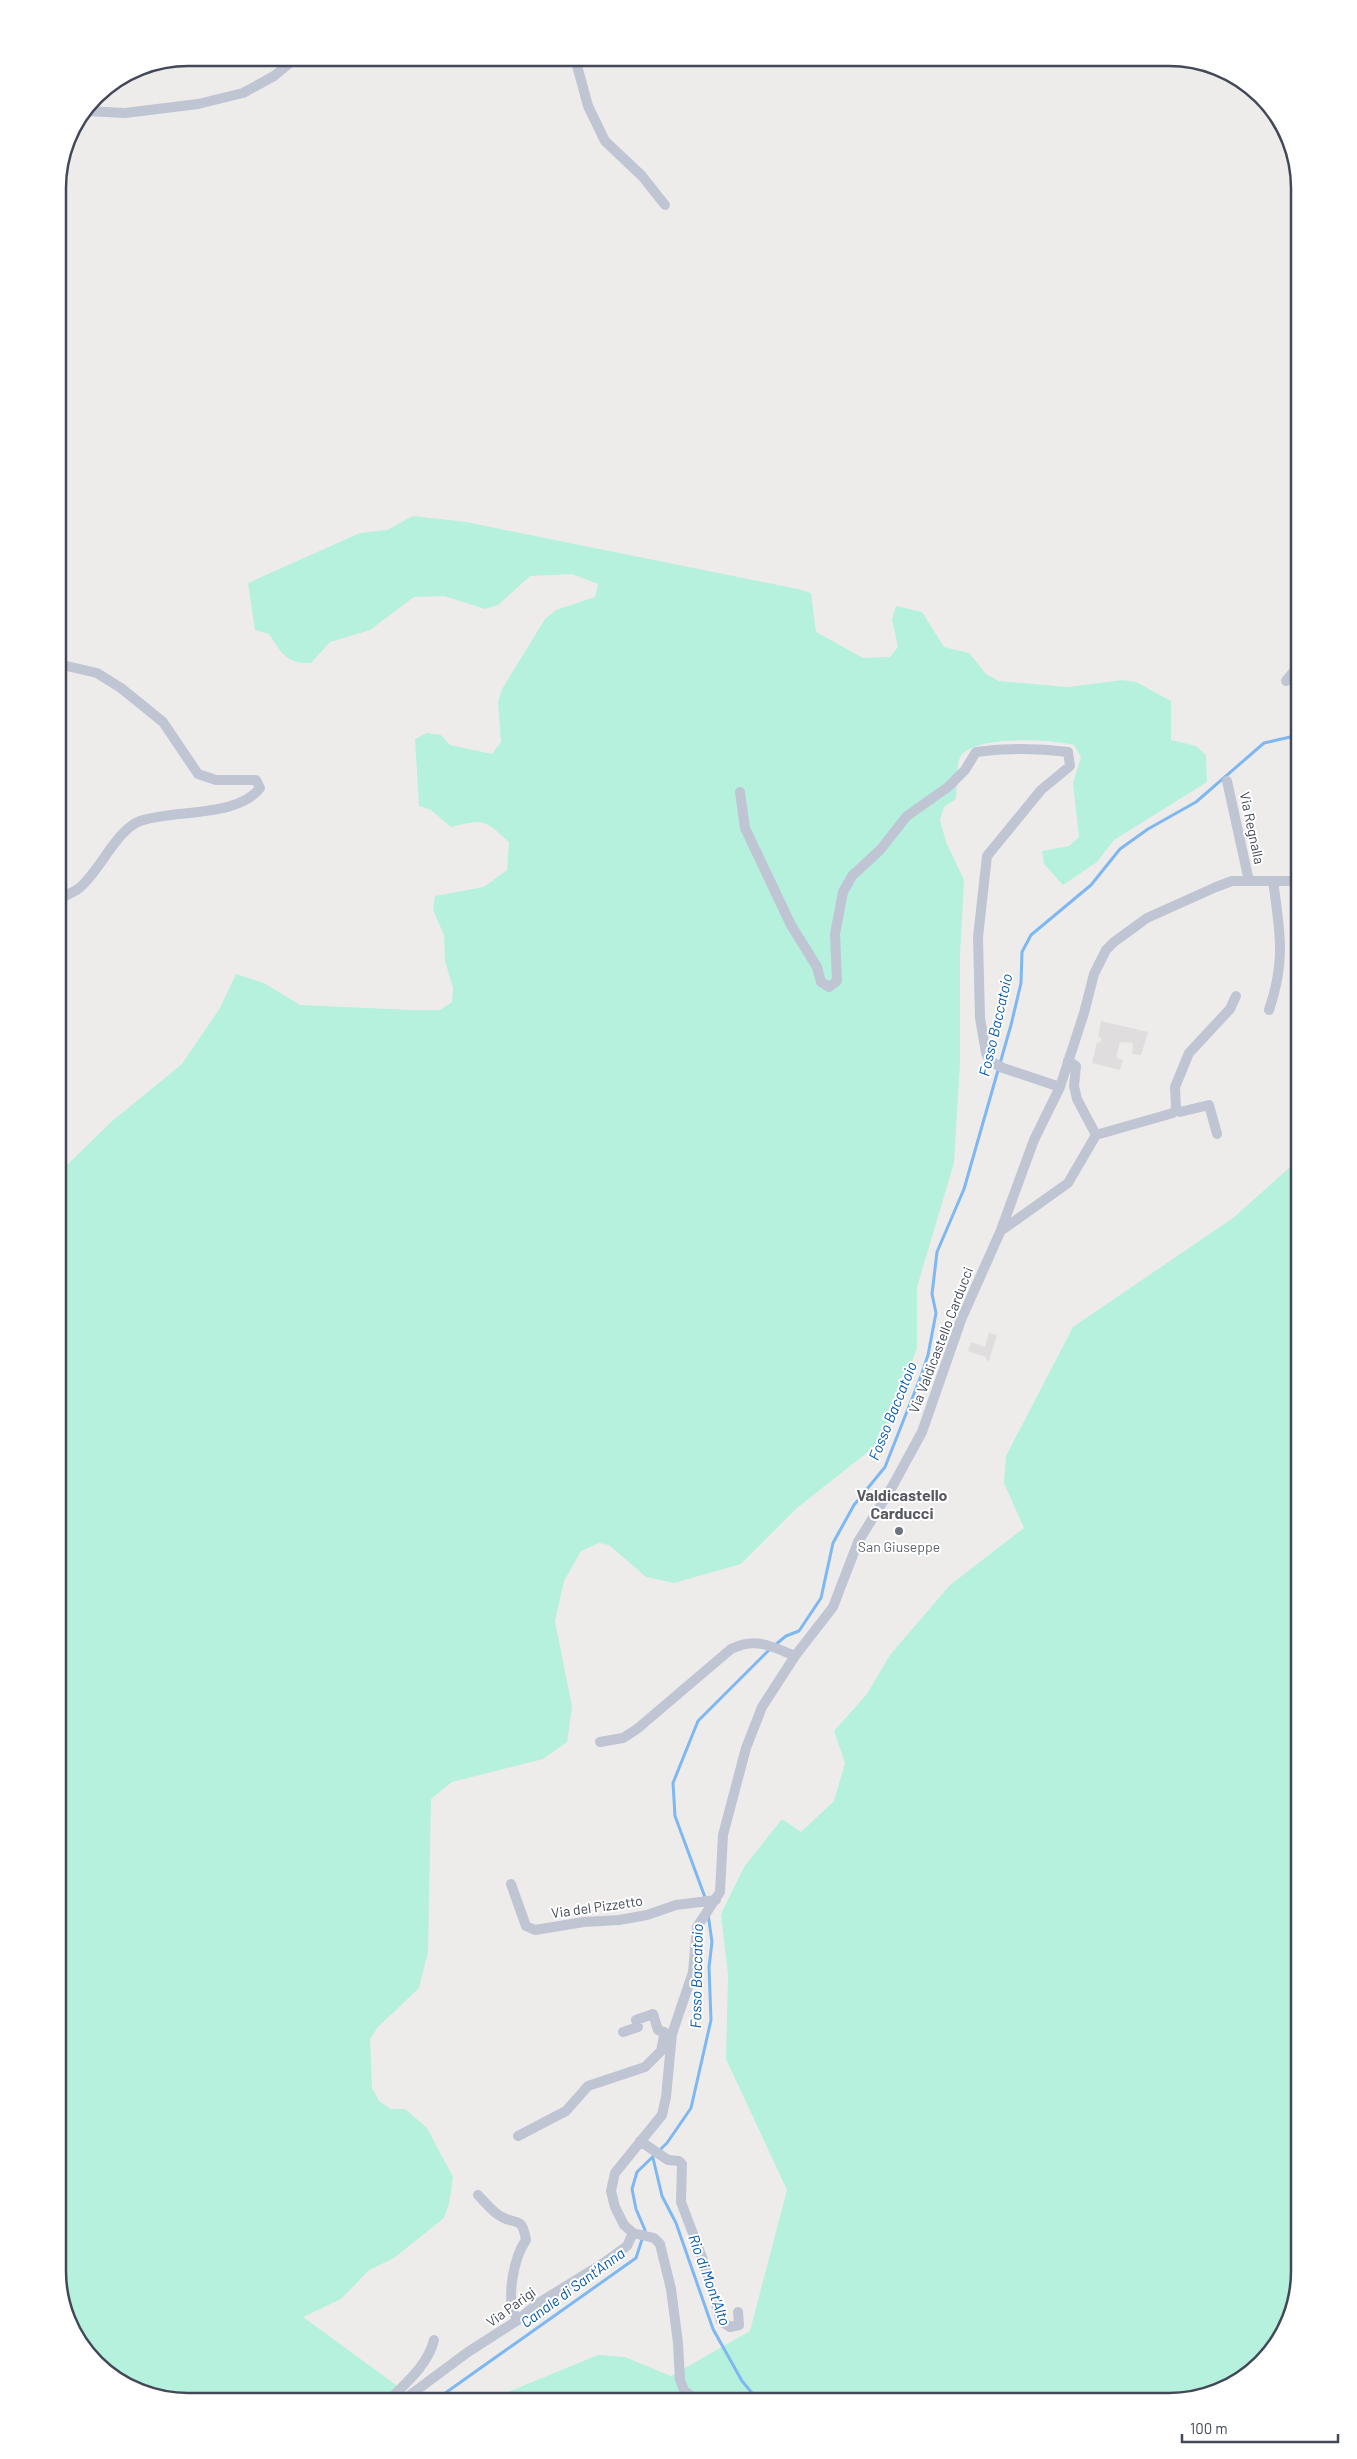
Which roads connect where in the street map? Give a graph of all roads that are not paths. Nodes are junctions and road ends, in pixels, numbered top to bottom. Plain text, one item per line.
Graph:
1 (285, 67) edge
2 (577, 67) edge
3 (94, 112) edge
4 (665, 205) dead end
5 (67, 666) edge
6 (1291, 675) edge
7 (1286, 681) dead end
8 (1226, 781) dead end
9 (740, 792) dead end
10 (1249, 880) junction
11 (1273, 881) junction
12 (1291, 881) edge
13 (67, 895) edge
14 (1236, 996) dead end
15 (1269, 1010) dead end
16 (1068, 1061) junction
17 (1060, 1087) junction
18 (1176, 1109) junction
19 (1216, 1134) dead end
20 (1096, 1136) junction
21 (1001, 1230) junction
22 (795, 1656) junction
23 (600, 1742) dead end
24 (511, 1884) dead end
25 (716, 1900) junction
26 (623, 2032) dead end
27 (668, 2035) junction
28 (518, 2136) dead end
29 (643, 2143) junction
30 (478, 2195) dead end
31 (635, 2233) junction
32 (738, 2312) dead end
33 (518, 2320) junction
34 (434, 2340) dead end
35 (396, 2392) edge
36 (414, 2392) edge
37 (687, 2393) edge

1 - 3 street
2 - 4 street
5 - 13 street
6 - 7 street
8 - 10 street, Via Regnalla
9 - 17 street
10 - 11 street, Via Valdicastello Carducci
10 - 16 street, Via Valdicastello Carducci
11 - 12 street, Via Valdicastello Carducci
11 - 15 street
14 - 18 street
16 - 17 street, Via Valdicastello Carducci
16 - 20 street
17 - 21 street, Via Valdicastello Carducci
18 - 19 street
18 - 20 street
20 - 21 street
21 - 22 street, Via Valdicastello Carducci
22 - 23 street
22 - 25 street, Via Valdicastello Carducci
24 - 25 street, Via del Pizzetto
25 - 27 street, Via Valdicastello Carducci
26 - 27 street
27 - 28 street
27 - 29 street, Via Valdicastello Carducci
29 - 31 street, Via Valdicastello Carducci
29 - 32 street
30 - 33 street
31 - 33 street, Via Parigi
31 - 37 street
33 - 36 street, Via Parigi
34 - 35 street

